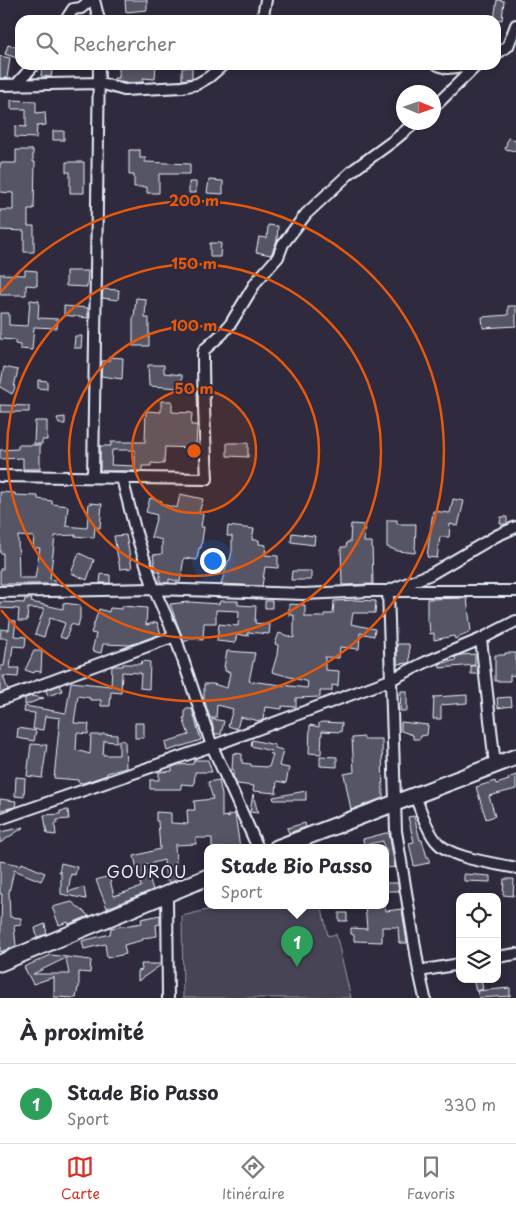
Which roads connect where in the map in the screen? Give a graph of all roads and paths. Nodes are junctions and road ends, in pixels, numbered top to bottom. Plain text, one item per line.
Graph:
1 (90, 0) edge
2 (94, 0) edge
3 (266, 0) edge
4 (69, 15) edge
5 (98, 15) edge
6 (263, 15) edge
7 (516, 25) edge
8 (512, 49) edge
9 (30, 70) edge
10 (100, 70) edge
11 (217, 70) edge
12 (473, 70) edge
13 (100, 84) junction
14 (0, 85) edge
15 (16, 85) junction
16 (441, 101) edge
17 (406, 130) edge
18 (0, 476) edge
19 (94, 477) junction
20 (122, 478) junction
21 (516, 527) edge
22 (154, 589) junction
23 (388, 591) junction
24 (516, 591) edge
25 (0, 592) edge
26 (516, 621) edge
27 (175, 636) junction
28 (482, 639) junction
29 (390, 680) junction
30 (0, 700) edge
31 (212, 746) junction
32 (516, 757) edge
33 (495, 765) junction
34 (415, 796) junction
35 (394, 804) junction
36 (0, 819) edge
37 (256, 844) edge
38 (289, 844) edge
39 (516, 868) edge
40 (204, 879) edge
41 (167, 895) junction
42 (516, 954) edge
43 (501, 956) edge
44 (0, 963) edge
45 (456, 965) edge
46 (419, 971) junction
47 (168, 998) edge
48 (425, 998) edge

1 - 4 street
2 - 5 street
3 - 6 street
7 - 8 street
9 - 15 street
10 - 13 street
11 - 13 street
12 - 16 street
13 - 15 street
13 - 19 street
14 - 15 street
17 - 20 street
18 - 19 street
19 - 20 street
20 - 22 street
21 - 23 street
22 - 23 street
22 - 25 street
22 - 27 street
23 - 24 street
23 - 29 street
26 - 28 street
27 - 30 street
27 - 31 street
28 - 29 street
28 - 33 street
29 - 31 street
29 - 35 street
31 - 36 street
31 - 37 street
32 - 33 main road
33 - 34 main road
34 - 35 main road
34 - 39 street
35 - 38 main road
35 - 46 street
40 - 41 main road
41 - 44 main road
41 - 47 street
42 - 43 street
45 - 46 street
46 - 48 street

